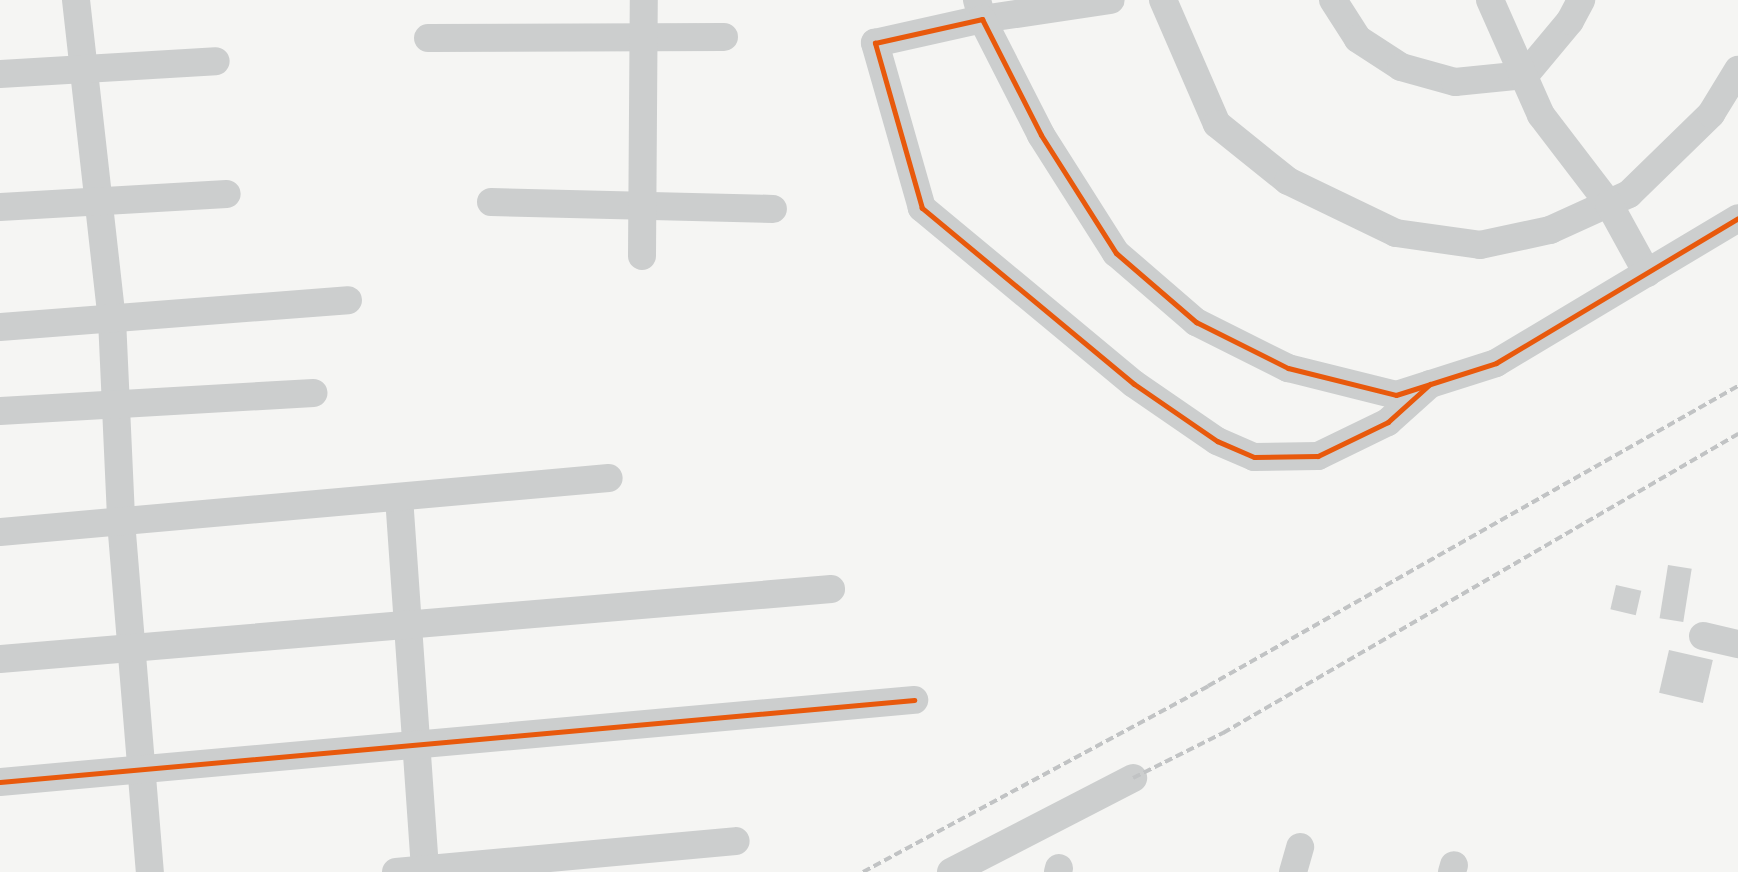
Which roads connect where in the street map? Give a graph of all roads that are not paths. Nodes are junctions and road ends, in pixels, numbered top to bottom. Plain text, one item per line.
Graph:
1 (76, 0) edge
2 (644, 0) edge
3 (1111, 0) edge
4 (1163, 0) edge
5 (1333, 0) edge
6 (1490, 0) edge
7 (1581, 0) edge
8 (979, 10) edge
9 (644, 37) junction
10 (724, 37) dead end
11 (428, 38) dead end
12 (216, 61) dead end
13 (82, 68) junction
14 (1738, 70) edge
15 (0, 74) edge
16 (1525, 75) junction
17 (227, 194) dead end
18 (98, 202) junction
19 (491, 202) dead end
20 (1609, 204) junction
21 (0, 207) edge
22 (642, 207) junction
23 (773, 209) dead end
24 (1738, 218) edge
25 (642, 256) dead end
26 (1647, 273) junction
27 (348, 300) dead end
28 (112, 319) junction
29 (0, 327) edge
30 (1430, 384) junction
31 (313, 393) dead end
32 (116, 403) junction
33 (0, 411) edge
34 (609, 478) dead end
35 (399, 496) junction
36 (121, 521) junction
37 (0, 532) edge
38 (831, 589) dead end
39 (408, 625) junction
40 (1703, 636) dead end
41 (1738, 644) edge
42 (131, 648) junction
43 (0, 659) edge
44 (914, 700) dead end
45 (416, 745) junction
46 (142, 770) junction
47 (1133, 778) dead end
48 (0, 782) edge
49 (736, 841) dead end
50 (425, 871) edge
51 (150, 872) edge
52 (396, 872) edge
53 (952, 872) edge

1 - 13 street
2 - 9 street
3 - 8 street
4 - 20 street
5 - 16 street
6 - 16 street
7 - 16 street
8 - 30 street
8 - 30 street
9 - 10 street
9 - 11 street
9 - 22 street
12 - 13 street
13 - 15 street
13 - 18 street
14 - 20 street
16 - 20 street
17 - 18 street
18 - 21 street
18 - 28 street
19 - 22 street
20 - 26 street
22 - 23 street
22 - 25 street
24 - 26 street
26 - 30 street
27 - 28 street
28 - 29 street
28 - 32 street
31 - 32 street
32 - 33 street
32 - 36 street
34 - 35 street
35 - 36 street
35 - 39 street
36 - 37 street
36 - 42 street
38 - 39 street
39 - 42 street
39 - 45 street
40 - 41 street
42 - 43 street
42 - 46 street
44 - 45 street
45 - 46 street
45 - 50 street
46 - 48 street
46 - 51 street
47 - 53 street
49 - 50 street
50 - 52 street

